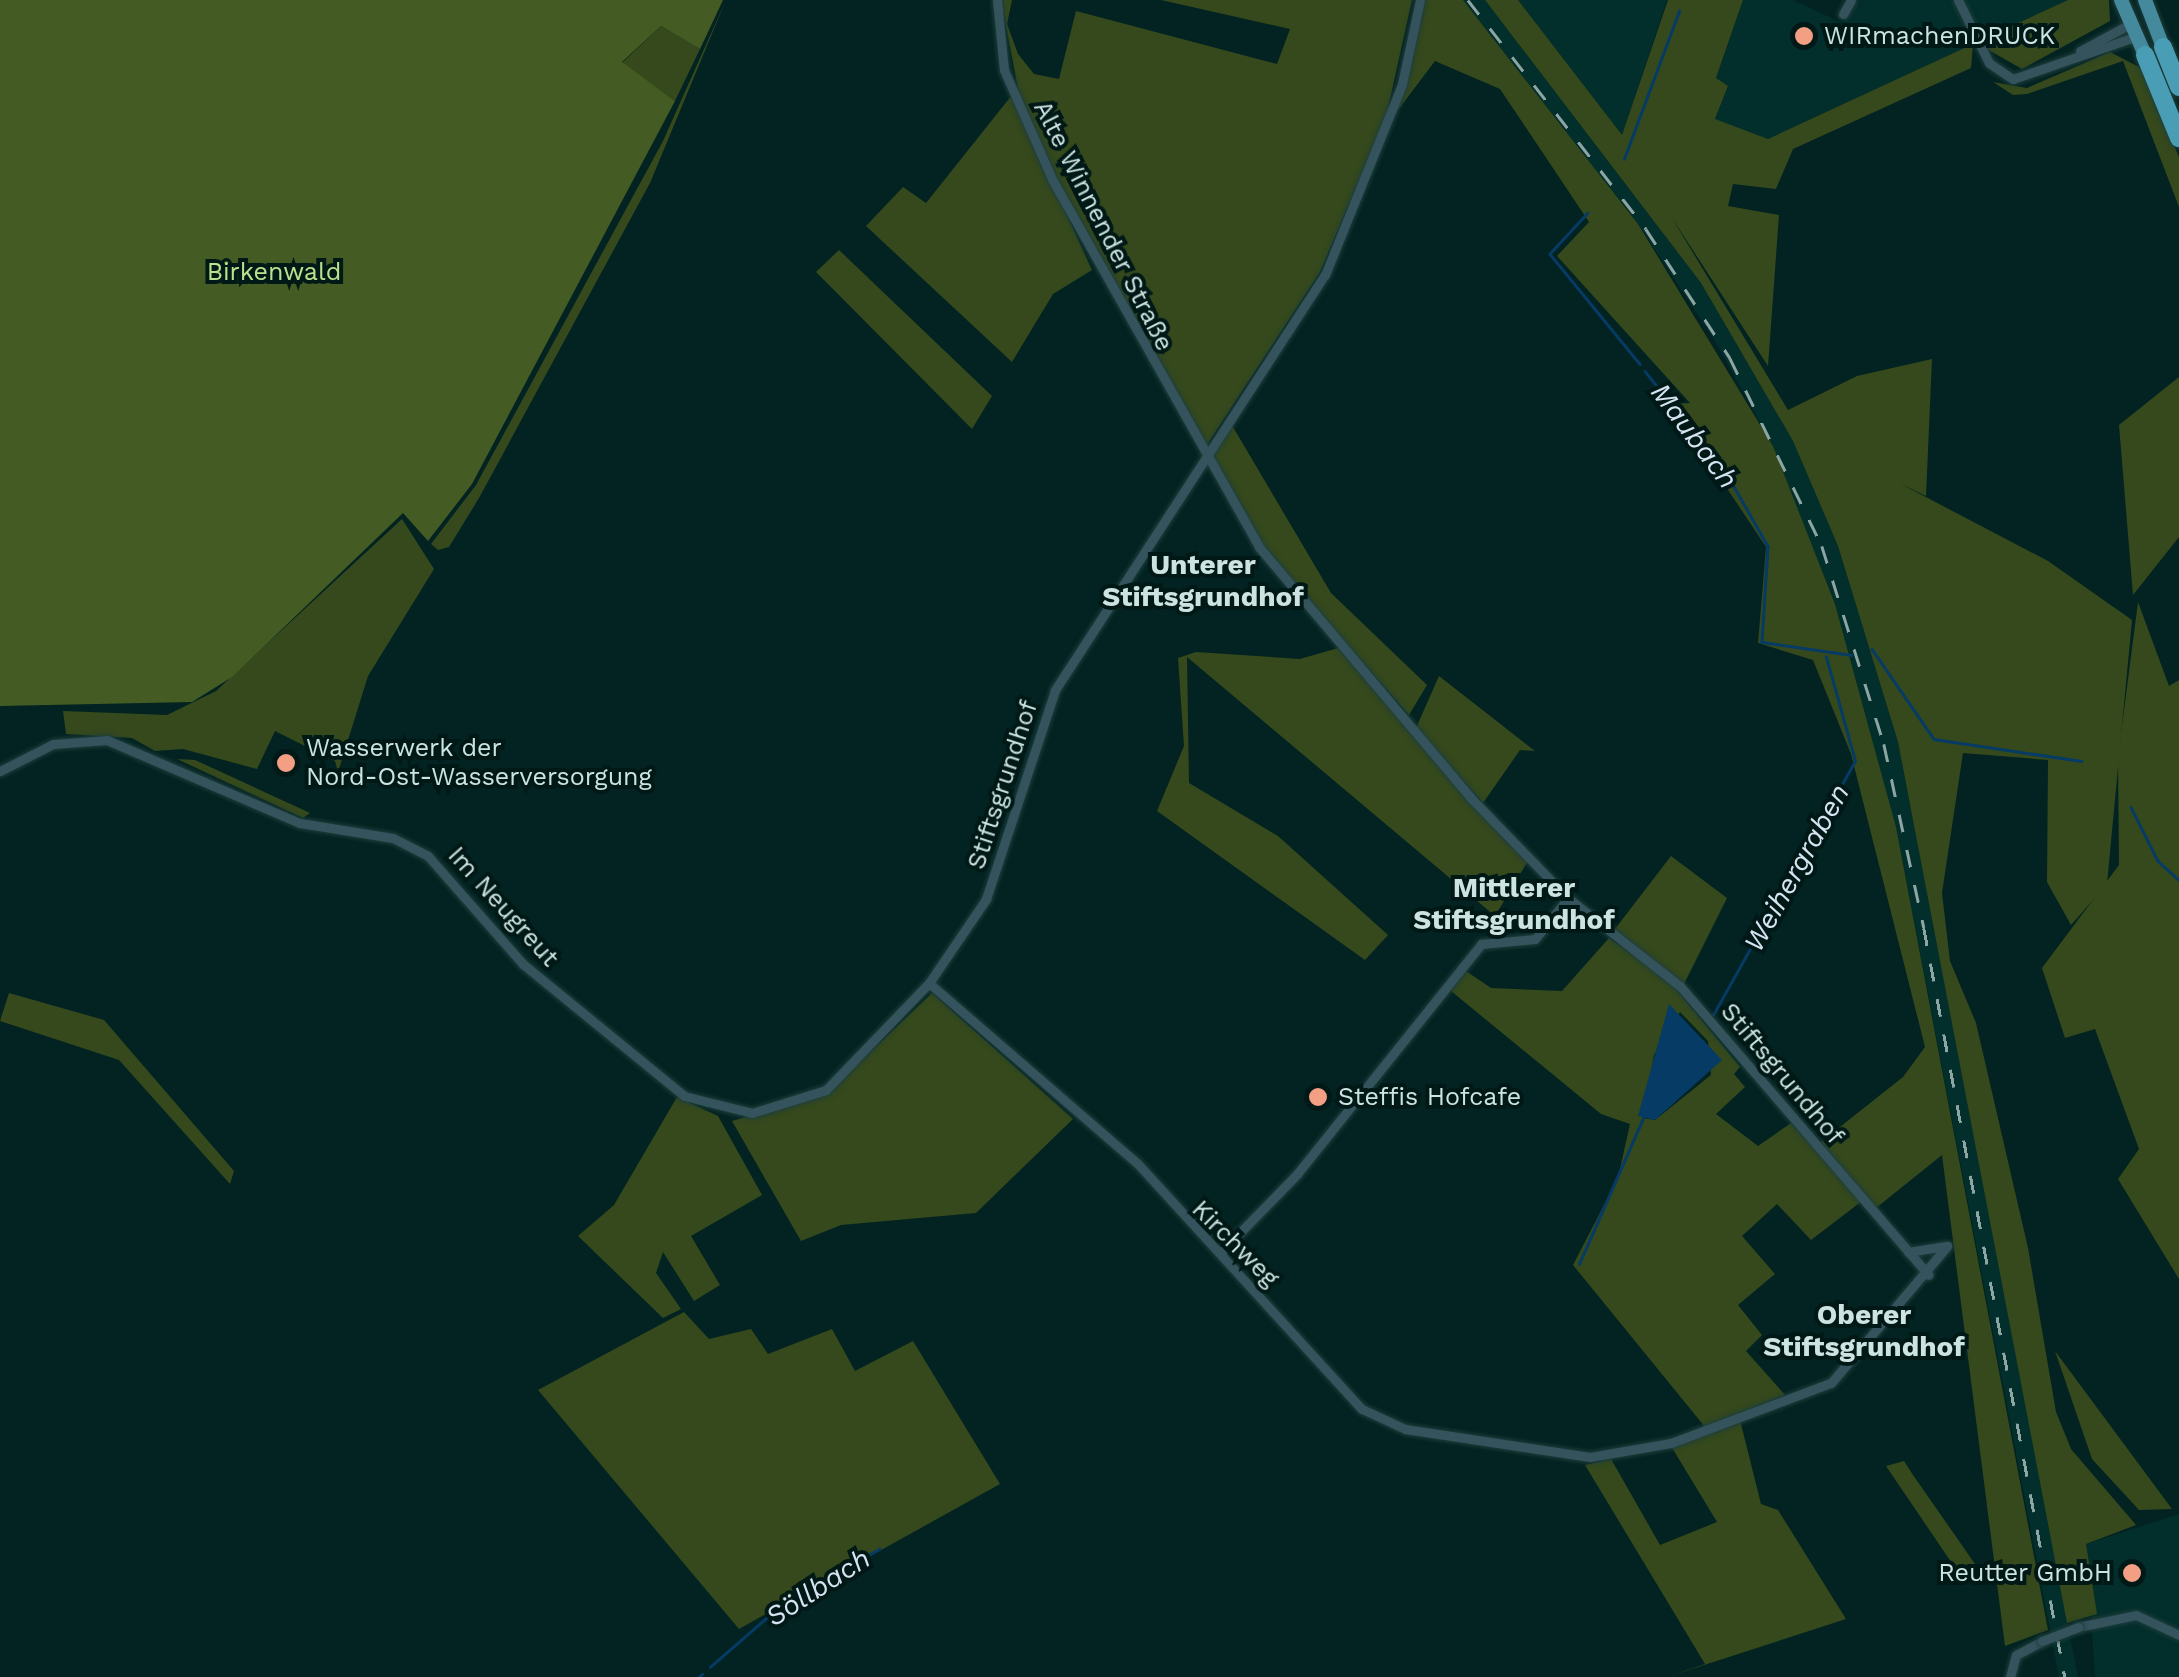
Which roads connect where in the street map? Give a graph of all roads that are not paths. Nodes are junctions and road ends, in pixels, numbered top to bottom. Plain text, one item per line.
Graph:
1 (997, 0) edge
2 (1420, 0) edge
3 (1851, 0) edge
4 (1958, 0) edge
5 (2122, 0) edge
6 (1842, 14) dead end
7 (2150, 14) edge
8 (2134, 29) junction
9 (2154, 51) junction
10 (2179, 87) edge
11 (2179, 138) edge
12 (1204, 460) junction
13 (0, 770) edge
14 (1568, 898) junction
15 (929, 983) junction
16 (724, 1112) joint
17 (1221, 1252) junction
18 (1908, 1252) junction
19 (1928, 1274) junction
20 (2177, 1628) edge
21 (2010, 1677) edge

1 - 12 street, Alte Winnender Straße
2 - 12 street
3 - 6 street
4 - 8 street
5 - 8 main road
7 - 8 main road
7 - 9 main road
8 - 9 main road
9 - 10 highway
9 - 11 highway
12 - 14 street, Stiftsgrundhof
12 - 15 street, Stiftsgrundhof
13 - 16 street, Im Neugreut
14 - 17 street
14 - 18 street, Stiftsgrundhof
15 - 16 street, Stiftsgrundhof
15 - 17 street, Kirchweg
17 - 19 street, Kirchweg
18 - 19 street, Stiftsgrundhof
18 - 19 street
20 - 21 street, bridge

